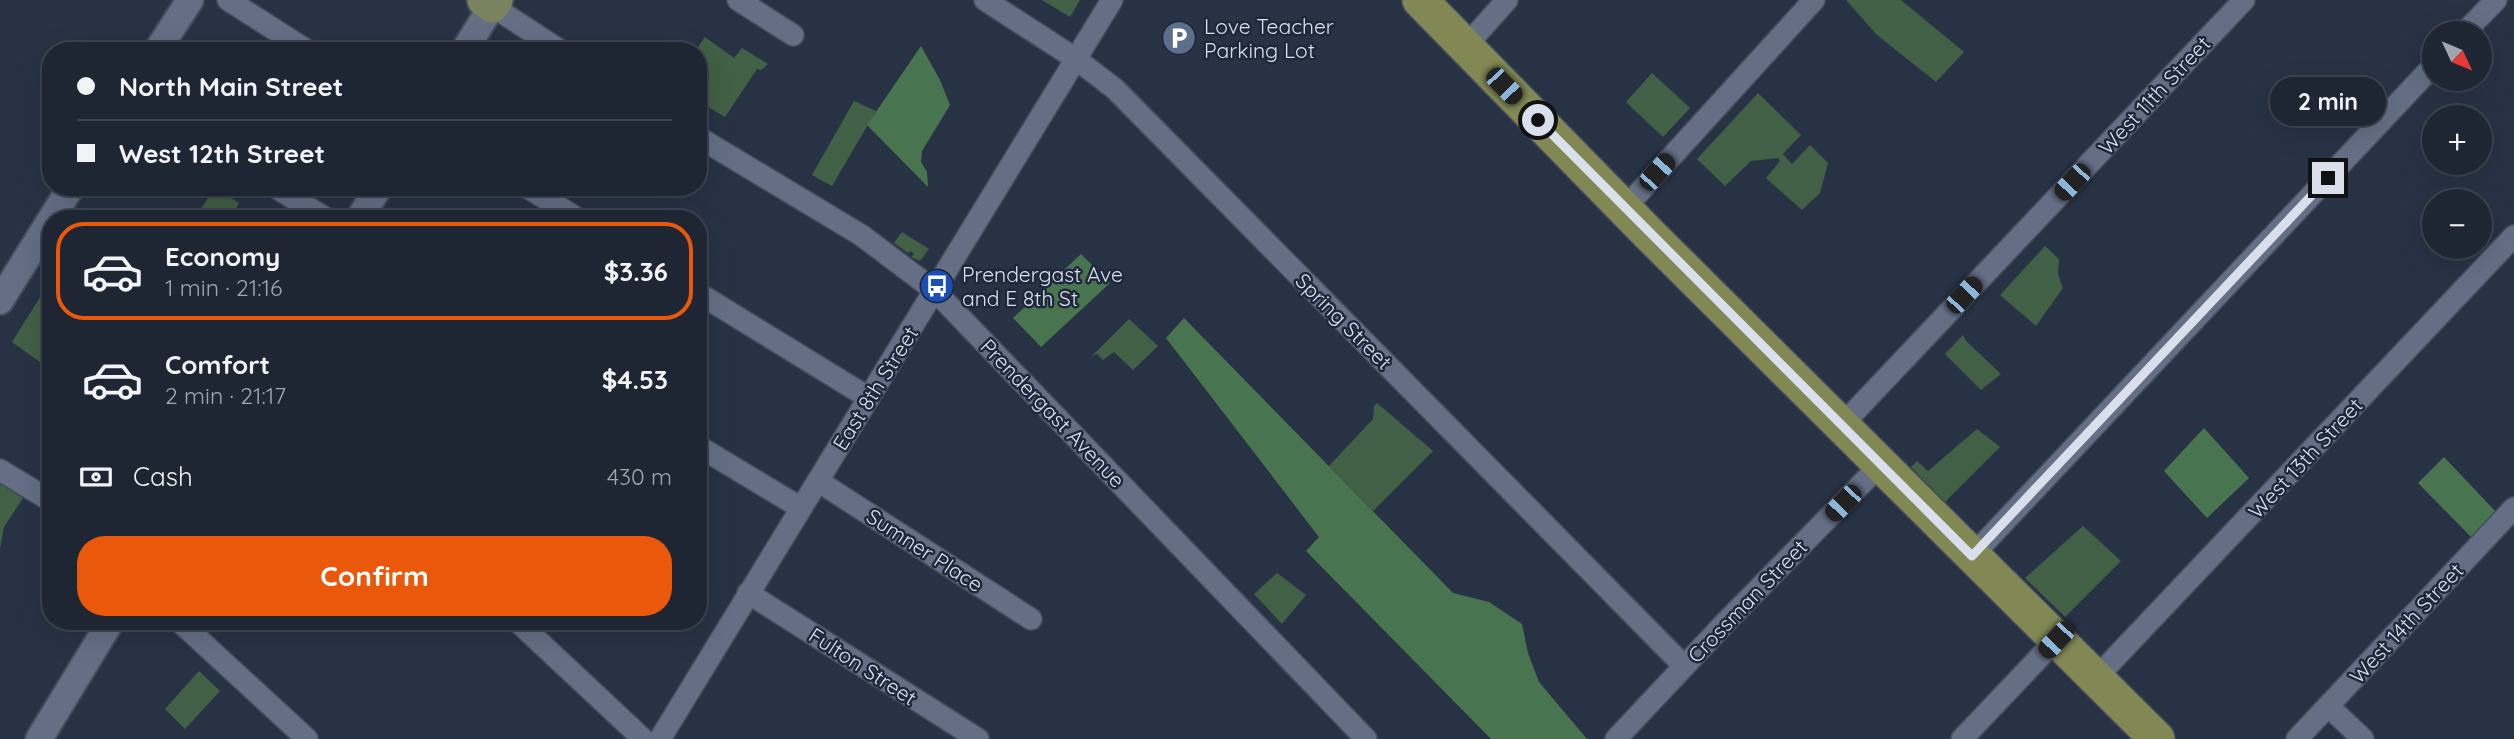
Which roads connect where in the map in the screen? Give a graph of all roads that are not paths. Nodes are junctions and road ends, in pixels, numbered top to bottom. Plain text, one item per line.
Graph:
1 (190, 0) edge
2 (228, 0) edge
3 (738, 0) edge
4 (985, 0) edge
5 (1112, 0) edge
6 (1420, 0) edge
7 (1507, 0) edge
8 (1814, 0) edge
9 (2244, 0) edge
10 (2496, 0) edge
11 (491, 2) edge
12 (2476, 21) edge
13 (793, 35) dead end
14 (164, 42) edge
15 (294, 42) edge
16 (469, 42) edge
17 (548, 42) edge
18 (1465, 47) junction
19 (1076, 59) junction
20 (2422, 78) edge
21 (707, 142) edge
22 (290, 196) edge
23 (541, 196) edge
24 (1624, 209) junction
25 (312, 210) edge
26 (564, 210) edge
27 (42, 234) edge
28 (2514, 236) edge
29 (934, 290) junction
30 (707, 299) edge
31 (0, 301) edge
32 (869, 398) junction
33 (1852, 415) junction
34 (707, 451) edge
35 (1880, 465) junction
36 (0, 470) edge
37 (818, 481) junction
38 (42, 496) edge
39 (801, 508) junction
40 (2514, 508) edge
41 (1972, 556) junction
42 (748, 593) junction
43 (1031, 619) dead end
44 (106, 630) edge
45 (189, 630) edge
46 (527, 630) edge
47 (2056, 640) junction
48 (1684, 666) junction
49 (2095, 679) junction
50 (2328, 706) junction
51 (39, 739) edge
52 (307, 739) edge
53 (643, 739) edge
54 (660, 739) edge
55 (978, 739) edge
56 (1366, 739) edge
57 (1616, 739) edge
58 (1962, 739) edge
59 (2157, 739) edge
60 (2297, 739) edge
61 (2363, 739) edge

1 - 14 street
2 - 15 street
3 - 13 street
4 - 19 street, Spring Street
5 - 19 street, East 8th Street
6 - 18 highway
7 - 18 street
8 - 24 street
9 - 33 street, West 11th Street
10 - 12 street
11 - 16 street
11 - 17 street
18 - 24 highway
19 - 29 street, East 8th Street
19 - 48 street, Spring Street
20 - 41 street
21 - 29 street, Prendergast Avenue
22 - 25 street
23 - 26 street
24 - 33 highway
27 - 31 street
28 - 49 street, West 13th Street
29 - 32 street, East 8th Street
29 - 56 street, Prendergast Avenue
30 - 32 street
32 - 37 street, East 8th Street
33 - 35 highway
34 - 39 street
35 - 41 highway
35 - 48 street, Crossman Street
36 - 38 street
37 - 39 street, East 8th Street
37 - 43 street, Sumner Place
39 - 42 street, East 8th Street
40 - 50 street, West 14th Street
41 - 47 highway
42 - 54 street, East 8th Street
42 - 55 street, Fulton Street
44 - 51 street
45 - 52 street
46 - 53 street
47 - 49 highway
47 - 58 street
48 - 57 street, Crossman Street
49 - 59 highway
50 - 60 street, West 14th Street
50 - 61 street

